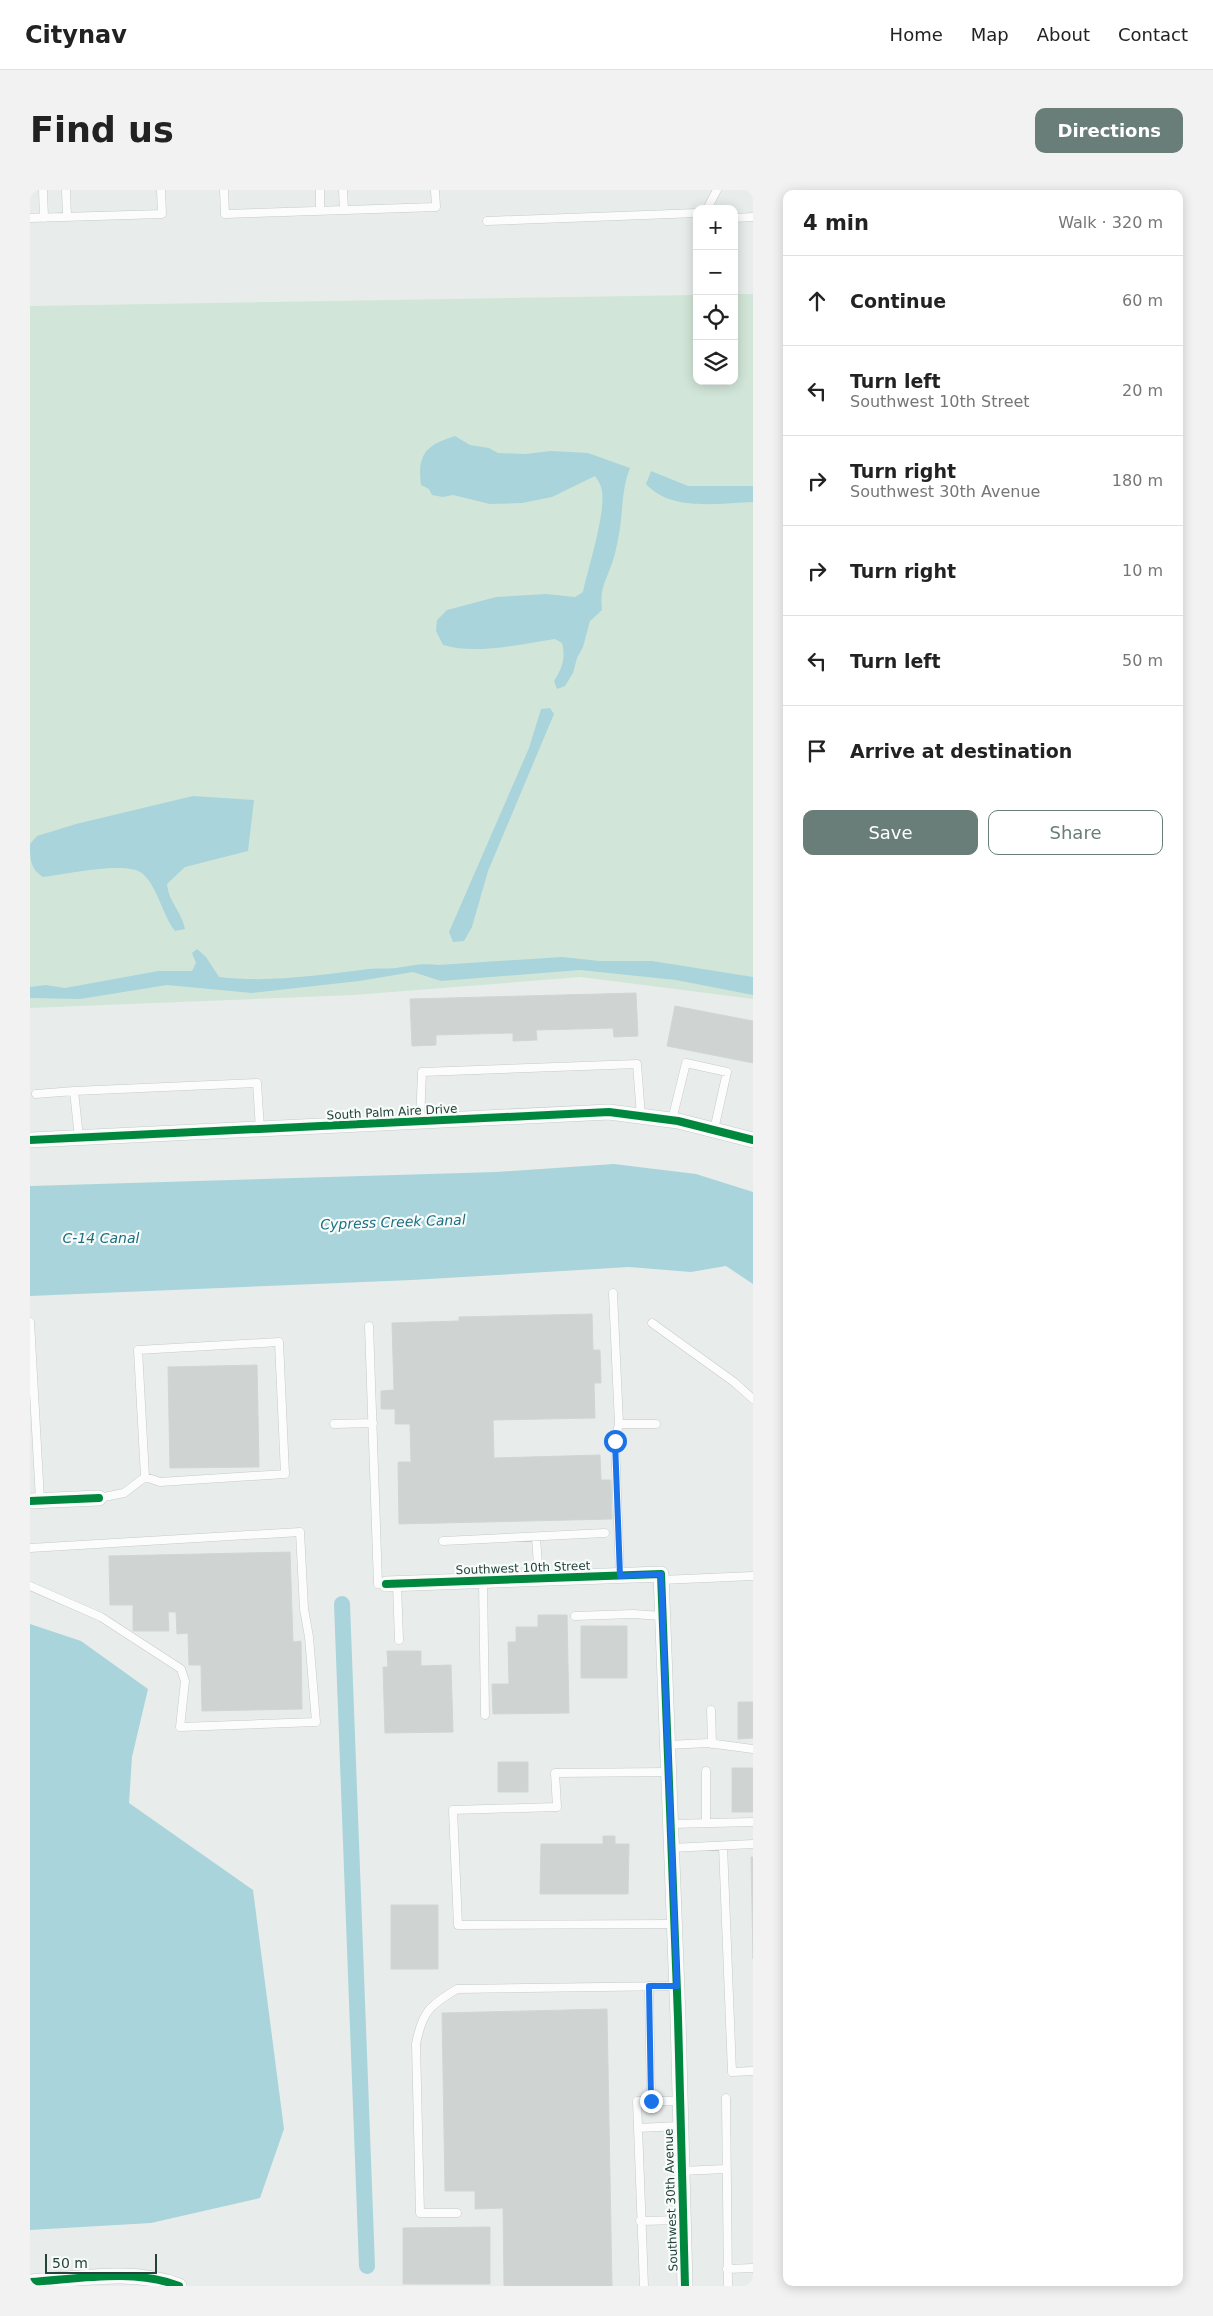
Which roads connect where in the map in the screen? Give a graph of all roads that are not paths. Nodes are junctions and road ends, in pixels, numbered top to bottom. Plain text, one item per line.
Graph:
1 (43, 190) edge
2 (66, 190) edge
3 (161, 190) edge
4 (224, 190) edge
5 (320, 190) edge
6 (343, 190) edge
7 (436, 190) edge
8 (716, 190) edge
9 (709, 205) edge
10 (344, 210) junction
11 (320, 211) junction
12 (693, 213) edge
13 (67, 217) junction
14 (753, 217) edge
15 (30, 218) edge
16 (44, 218) junction
17 (738, 218) edge
18 (487, 221) dead end
19 (74, 1091) junction
20 (36, 1094) dead end
21 (641, 1116) junction
22 (672, 1120) junction
23 (420, 1122) junction
24 (260, 1129) junction
25 (714, 1130) junction
26 (79, 1138) junction
27 (30, 1140) edge
28 (753, 1140) edge
29 (613, 1293) dead end
30 (30, 1322) edge
31 (652, 1323) dead end
32 (369, 1326) dead end
33 (753, 1399) edge
34 (372, 1423) junction
35 (334, 1424) dead end
36 (618, 1424) junction
37 (656, 1424) dead end
38 (145, 1477) junction
39 (99, 1498) joint
40 (35, 1501) edge
41 (605, 1533) dead end
42 (536, 1537) junction
43 (443, 1541) dead end
44 (30, 1548) edge
45 (620, 1576) junction
46 (753, 1576) edge
47 (661, 1577) junction
48 (538, 1580) junction
49 (483, 1581) junction
50 (387, 1584) junction
51 (30, 1586) edge
52 (575, 1616) dead end
53 (662, 1616) junction
54 (399, 1640) dead end
55 (711, 1710) dead end
56 (485, 1715) dead end
57 (712, 1744) junction
58 (667, 1745) junction
59 (753, 1749) edge
60 (706, 1770) dead end
61 (668, 1772) junction
62 (753, 1822) edge
63 (706, 1823) junction
64 (670, 1824) junction
65 (753, 1844) edge
66 (723, 1846) junction
67 (672, 1848) junction
68 (674, 1924) junction
69 (649, 1986) junction
70 (677, 1986) junction
71 (753, 2071) edge
72 (726, 2098) dead end
73 (651, 2101) junction
74 (680, 2101) junction
75 (680, 2126) junction
76 (638, 2128) junction
77 (726, 2169) junction
78 (681, 2171) junction
79 (457, 2214) dead end
80 (682, 2220) junction
81 (640, 2222) junction
82 (753, 2268) edge
83 (727, 2269) junction
84 (118, 2281) edge
85 (30, 2282) edge
86 (179, 2286) edge
87 (644, 2286) edge
88 (685, 2286) edge
89 (728, 2286) edge

1 - 16 lane
2 - 13 lane
3 - 13 lane
4 - 11 lane
5 - 11 lane
6 - 10 lane
7 - 10 lane
8 - 9 lane
10 - 11 lane
12 - 18 lane
13 - 16 lane
14 - 17 lane
15 - 16 lane
19 - 20 lane
19 - 24 lane
19 - 26 lane
21 - 22 street, South Palm Aire Drive
21 - 23 street, South Palm Aire Drive
21 - 23 lane
22 - 25 street, South Palm Aire Drive
22 - 25 lane
23 - 24 street, South Palm Aire Drive
24 - 26 street, South Palm Aire Drive
25 - 28 street, South Palm Aire Drive
26 - 27 street, South Palm Aire Drive
29 - 36 lane
30 - 40 lane
31 - 33 lane
32 - 34 lane
34 - 35 lane
34 - 50 lane
36 - 37 lane
36 - 45 lane
38 - 38 lane
38 - 39 lane
39 - 40 street
41 - 42 lane
42 - 43 lane
42 - 48 lane
44 - 51 lane
45 - 47 street, Southwest 10th Street
45 - 48 street, Southwest 10th Street
46 - 47 lane
47 - 53 street, Southwest 30th Avenue
48 - 49 street, Southwest 10th Street
49 - 50 street, Southwest 10th Street
49 - 56 lane
50 - 54 lane
52 - 53 lane
53 - 58 street, Southwest 30th Avenue
55 - 57 lane
57 - 58 lane
57 - 59 lane
58 - 61 street, Southwest 30th Avenue
60 - 63 lane
61 - 64 street, Southwest 30th Avenue
61 - 68 lane
62 - 63 lane
63 - 64 lane
64 - 67 street, Southwest 30th Avenue
65 - 66 lane
66 - 67 lane
66 - 71 lane
67 - 68 street, Southwest 30th Avenue
68 - 70 street, Southwest 30th Avenue
69 - 70 lane
69 - 73 lane
69 - 79 lane
70 - 74 street, Southwest 30th Avenue
72 - 77 lane
73 - 74 lane
73 - 76 lane
74 - 75 street, Southwest 30th Avenue
75 - 76 lane
75 - 78 street, Southwest 30th Avenue
76 - 81 lane
77 - 78 lane
77 - 83 lane
78 - 80 street, Southwest 30th Avenue
80 - 81 lane
80 - 88 street, Southwest 30th Avenue
81 - 87 lane
82 - 83 lane
83 - 89 lane
84 - 85 street
84 - 86 street

